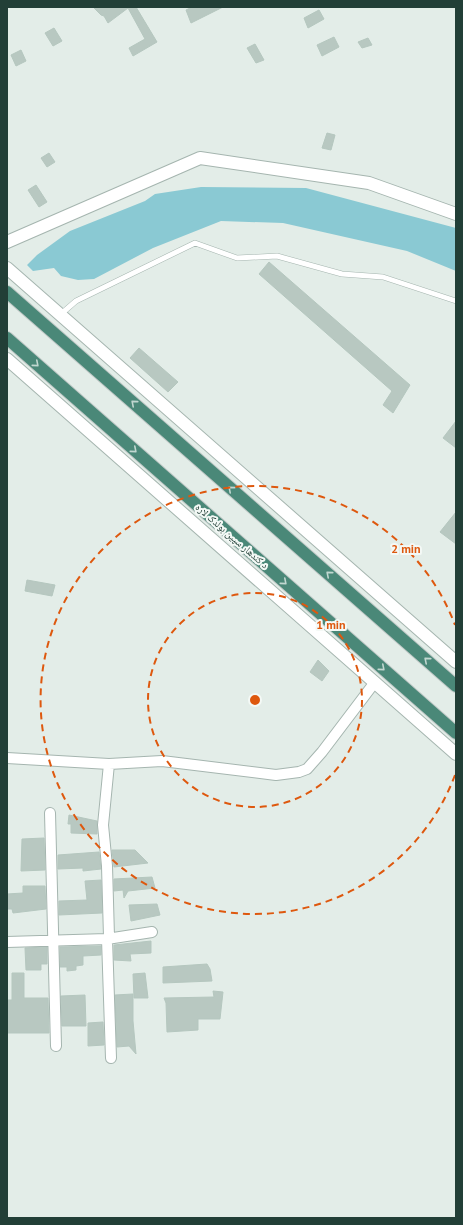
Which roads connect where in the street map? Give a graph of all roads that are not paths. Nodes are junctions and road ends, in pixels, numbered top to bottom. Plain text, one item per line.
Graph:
1 (456, 214) edge
2 (7, 242) edge
3 (7, 268) edge
4 (7, 292) edge
5 (456, 301) edge
6 (60, 315) junction
7 (7, 338) edge
8 (7, 360) edge
9 (456, 662) edge
10 (375, 682) junction
11 (456, 686) edge
12 (456, 733) edge
13 (456, 754) edge
14 (7, 758) edge
15 (109, 764) junction
16 (50, 813) dead end
17 (152, 932) dead end
18 (108, 938) junction
19 (52, 941) junction
20 (7, 942) edge
21 (56, 1046) dead end
22 (111, 1058) dead end

1 - 2 street
3 - 6 street
11 -> 4 highway
5 - 6 lane
6 - 9 street
7 -> 12 highway, د کندهار سپین بولدک لاره
8 - 10 street
10 - 13 street
10 - 15 street
14 - 15 street
15 - 18 street
16 - 19 street
17 - 18 street
18 - 19 street
18 - 22 street
19 - 20 street
19 - 21 street

